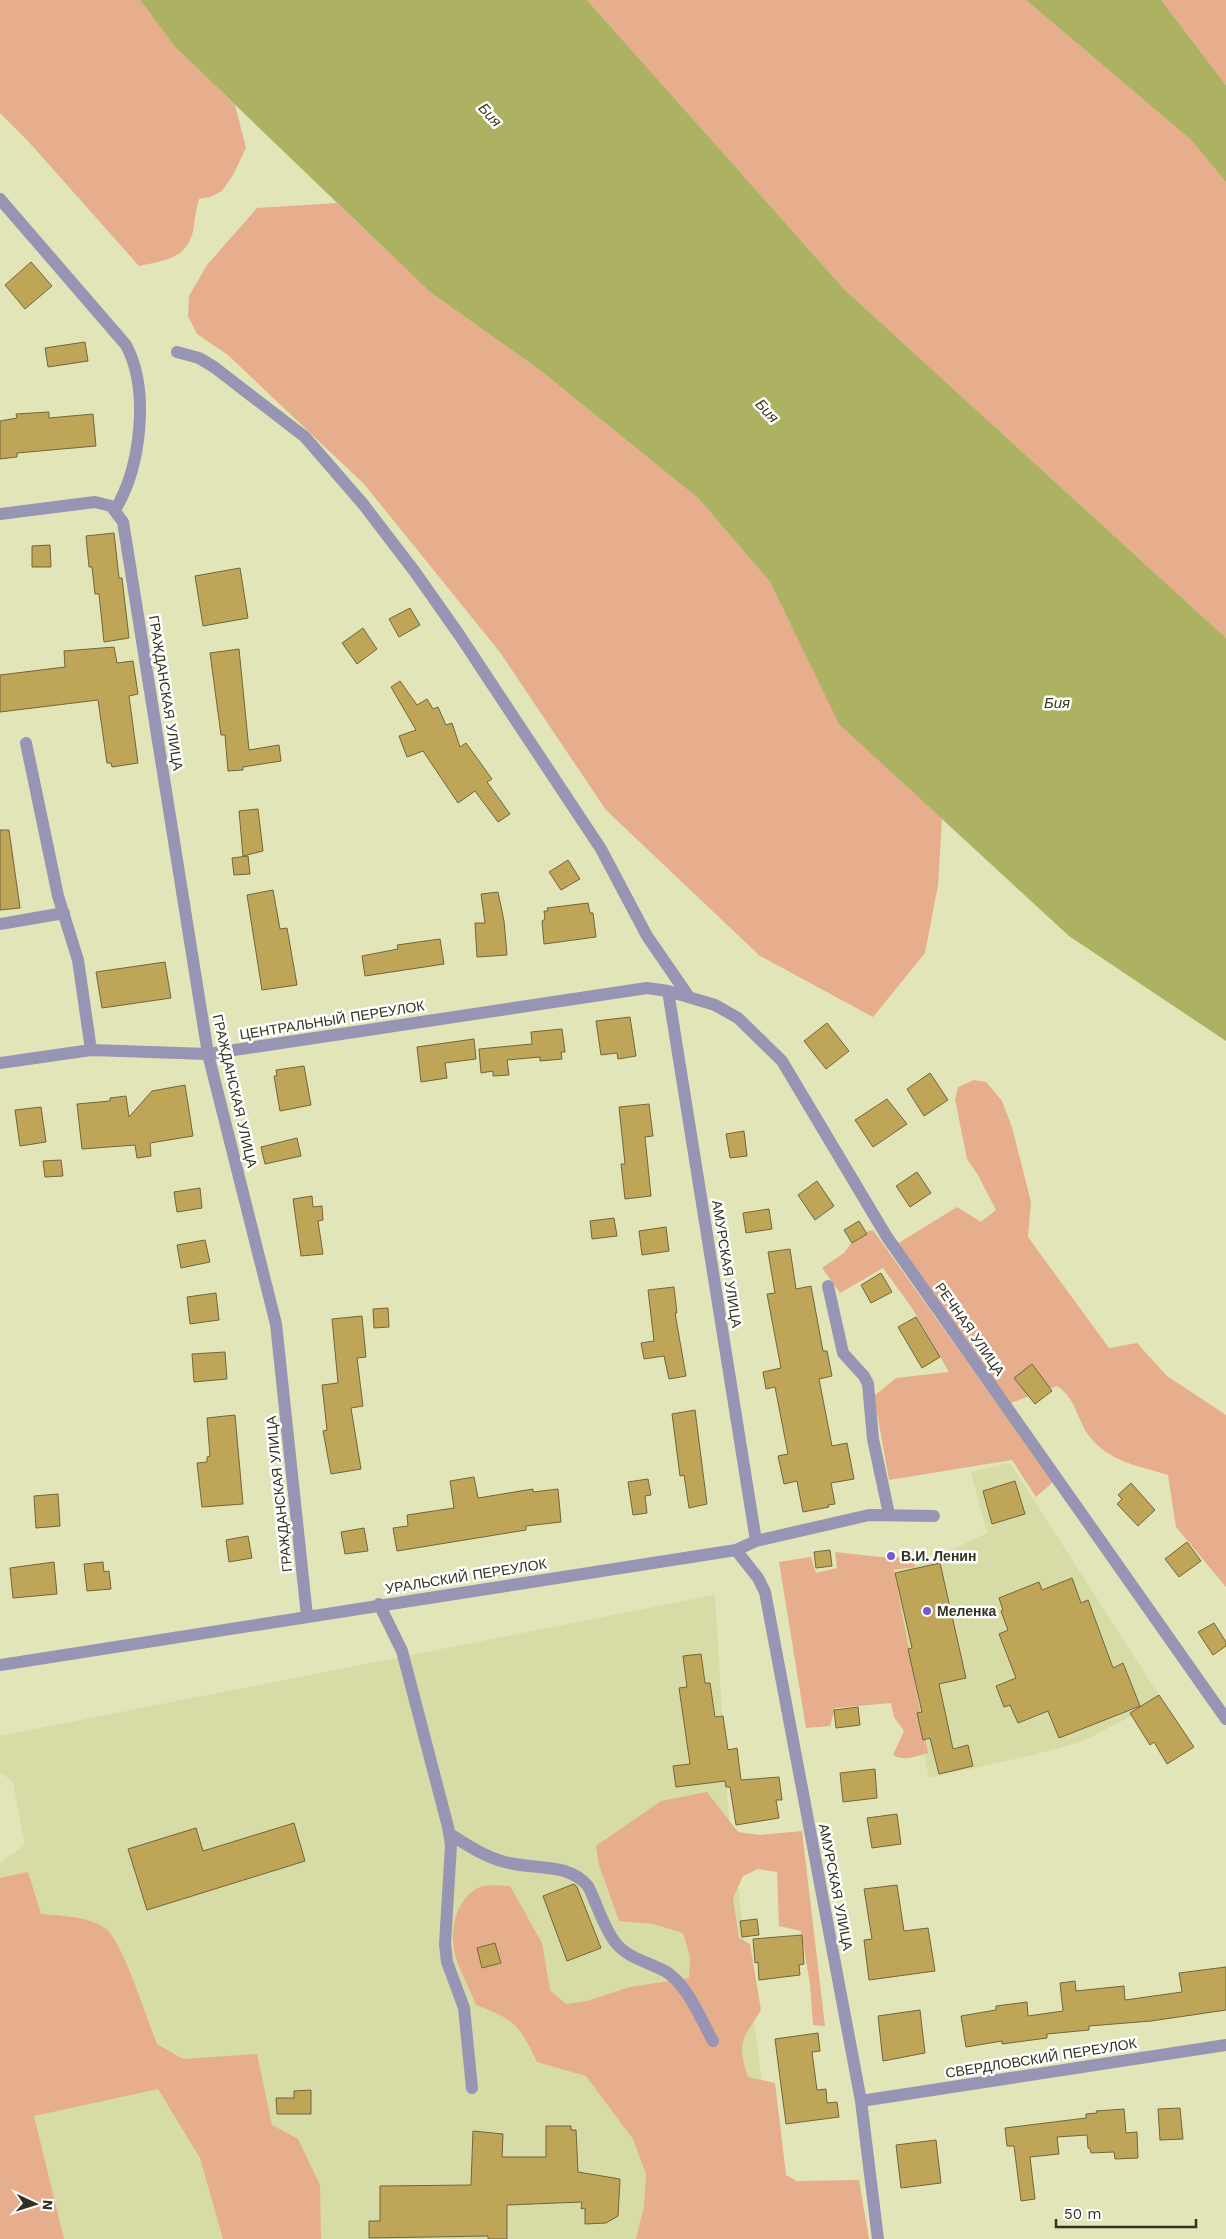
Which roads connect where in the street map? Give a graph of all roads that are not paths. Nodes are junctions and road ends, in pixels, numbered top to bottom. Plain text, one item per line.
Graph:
1 (0, 199) edge
2 (177, 352) dead end
3 (117, 512) junction
4 (0, 514) edge
5 (26, 743) dead end
6 (64, 913) junction
7 (0, 924) edge
8 (668, 991) junction
9 (689, 997) junction
10 (91, 1050) junction
11 (208, 1054) junction
12 (0, 1063) edge
13 (828, 1286) dead end
14 (889, 1514) junction
15 (934, 1516) dead end
16 (756, 1541) junction
17 (736, 1550) junction
18 (379, 1604) junction
19 (307, 1616) junction
20 (0, 1665) edge
21 (1226, 1719) edge
22 (450, 1834) junction
23 (713, 2041) dead end
24 (1226, 2046) edge
25 (472, 2088) dead end
26 (861, 2101) junction
27 (878, 2239) edge

1 - 3 street
2 - 9 street
3 - 4 street
3 - 11 street, ГРАЖДАНСКАЯ УЛИЦА
5 - 6 street
6 - 7 street
6 - 10 street
8 - 9 street, РЕЧНАЯ УЛИЦА
8 - 11 street, ЦЕНТРАЛЬНЫЙ ПЕРЕУЛОК
8 - 16 street, АМУРСКАЯ УЛИЦА
9 - 21 street, РЕЧНАЯ УЛИЦА
10 - 11 street, ЦЕНТРАЛЬНЫЙ ПЕРЕУЛОК
10 - 12 street, ЦЕНТРАЛЬНЫЙ ПЕРЕУЛОК
11 - 19 street, ГРАЖДАНСКАЯ УЛИЦА
13 - 14 street
14 - 15 street, УРАЛЬСКИЙ ПЕРЕУЛОК
14 - 16 street, УРАЛЬСКИЙ ПЕРЕУЛОК
16 - 17 street, УРАЛЬСКИЙ ПЕРЕУЛОК
17 - 18 street, УРАЛЬСКИЙ ПЕРЕУЛОК
17 - 26 street, АМУРСКАЯ УЛИЦА
18 - 19 street, УРАЛЬСКИЙ ПЕРЕУЛОК
18 - 22 street
19 - 20 street, УРАЛЬСКИЙ ПЕРЕУЛОК
22 - 23 street
22 - 25 street
24 - 26 street, СВЕРДЛОВСКИЙ ПЕРЕУЛОК
26 - 27 street, АМУРСКАЯ УЛИЦА

